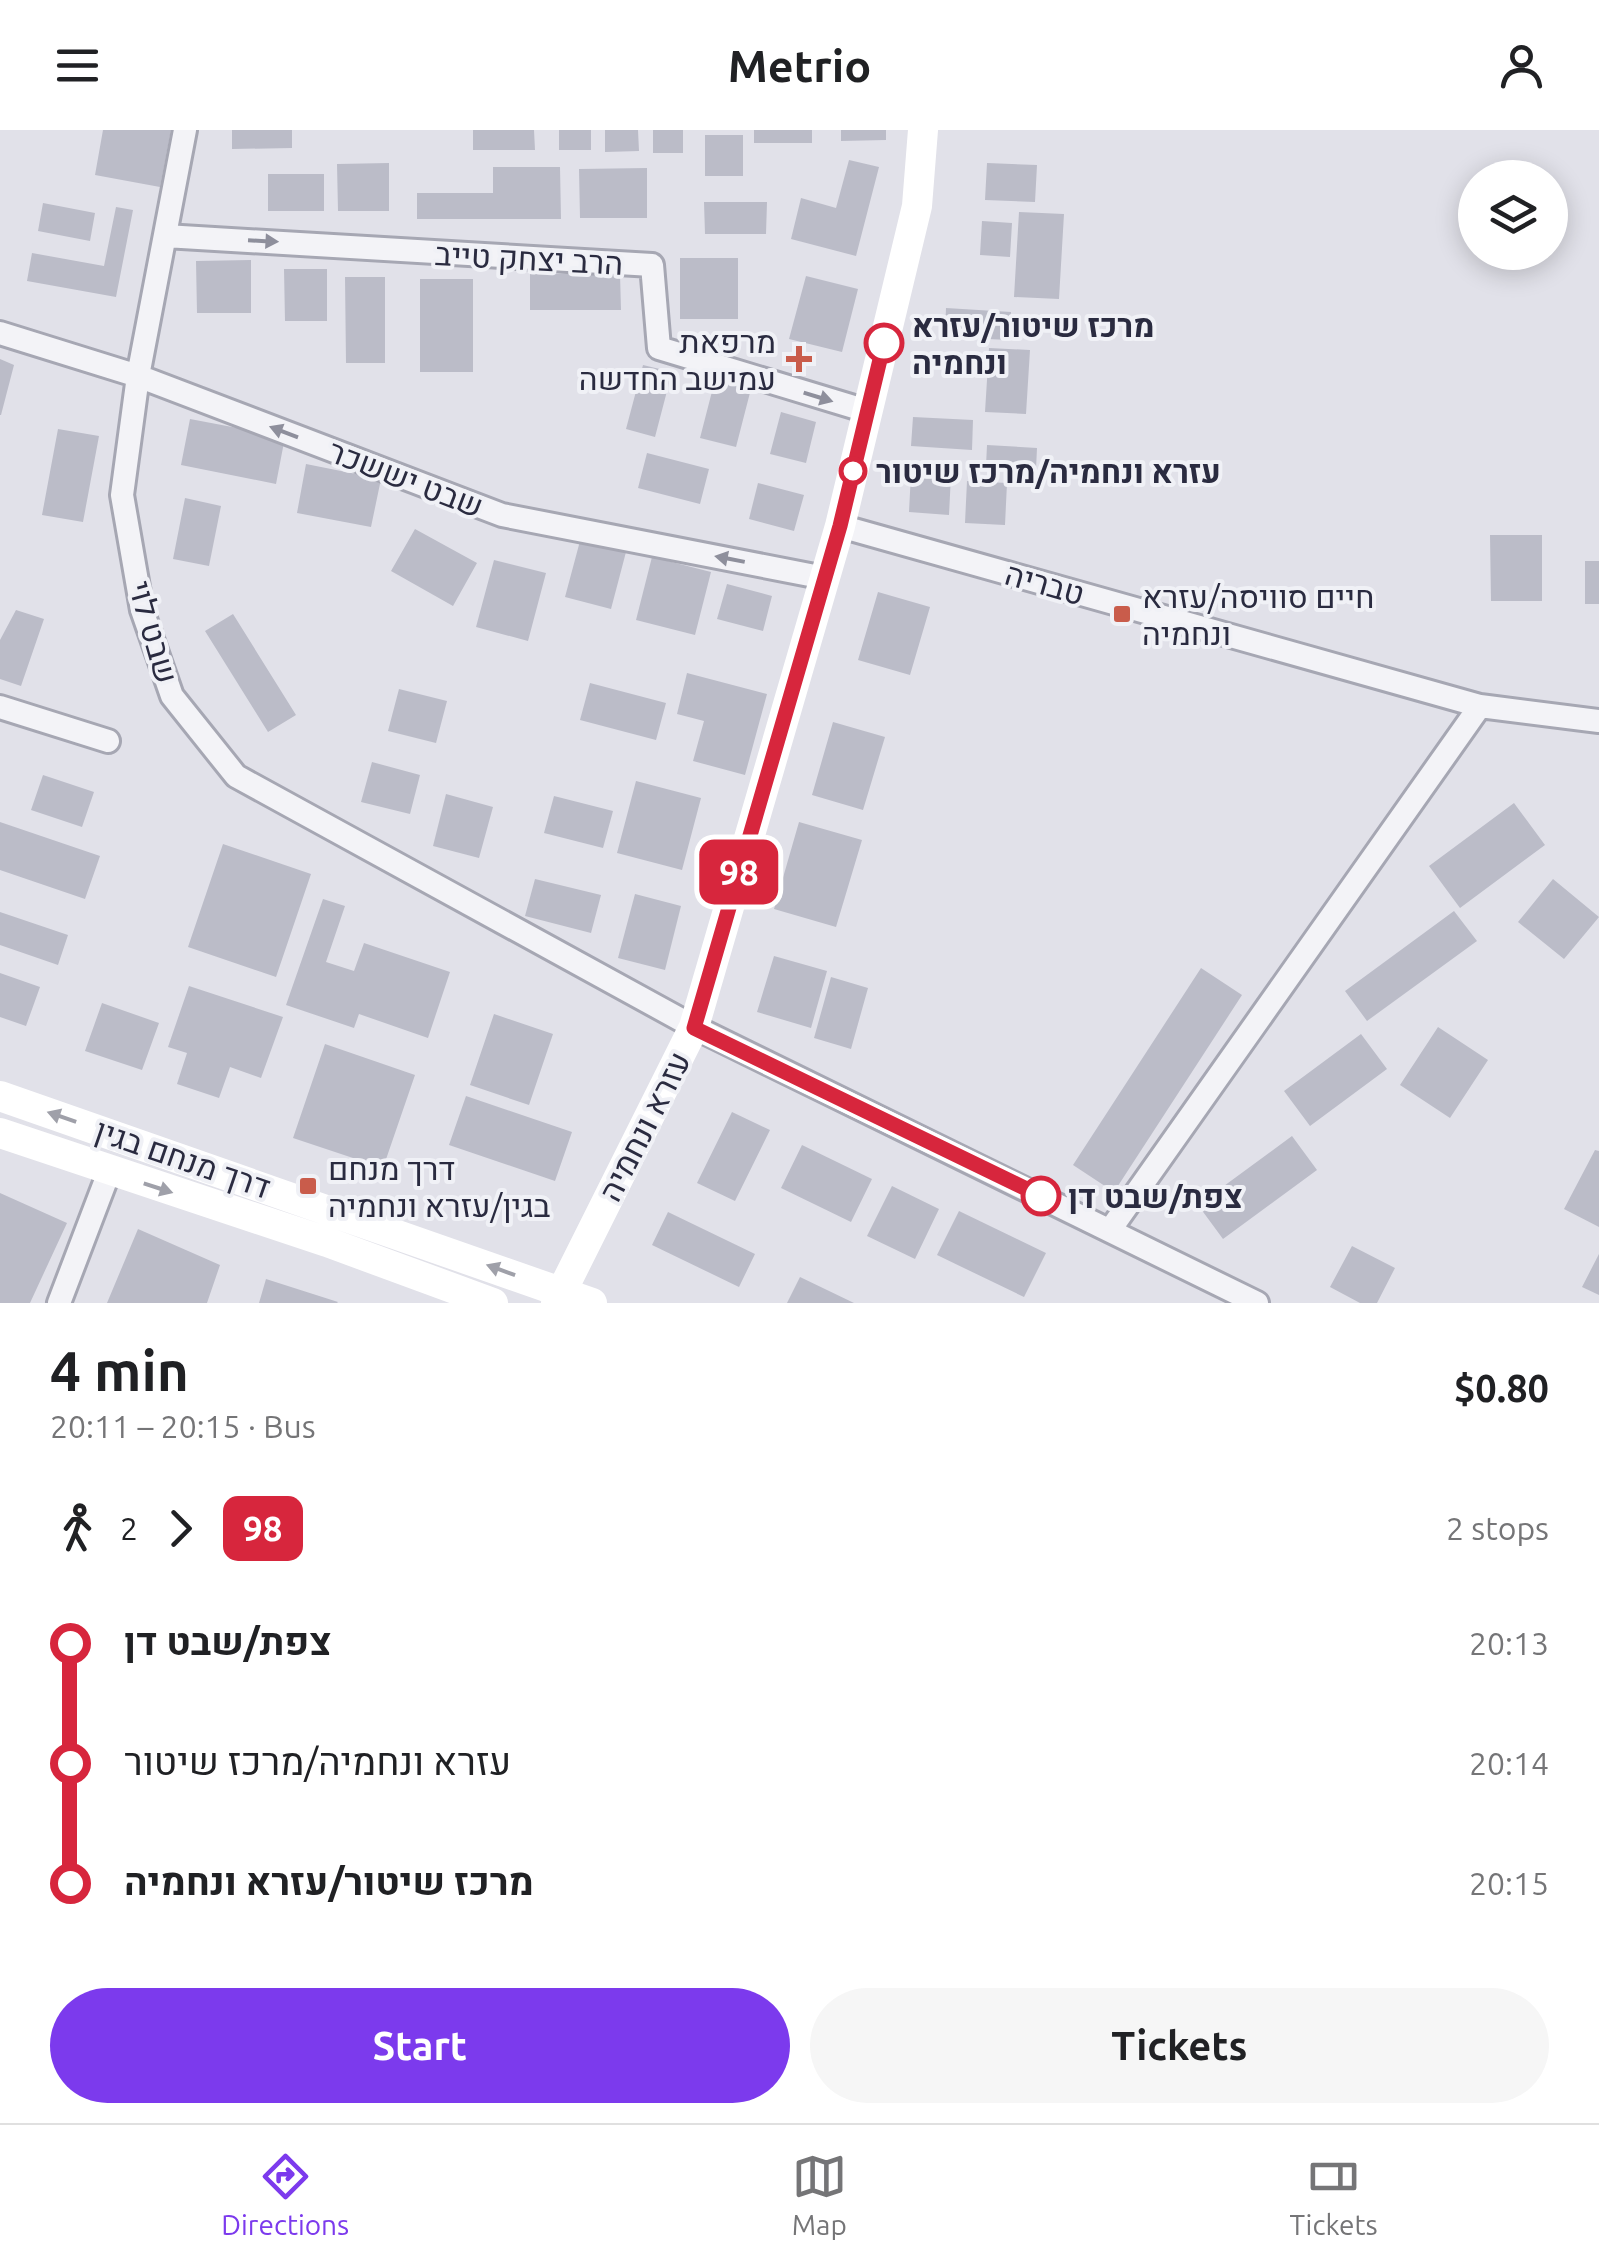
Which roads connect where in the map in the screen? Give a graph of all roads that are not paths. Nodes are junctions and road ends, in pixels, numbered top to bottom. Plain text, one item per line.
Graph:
1 (185, 130) edge
2 (923, 130) edge
3 (165, 236) junction
4 (0, 333) edge
5 (138, 376) junction
6 (867, 411) junction
7 (840, 526) junction
8 (825, 578) junction
9 (1480, 706) junction
10 (0, 707) edge
11 (1599, 721) edge
12 (108, 742) dead end
13 (694, 1028) junction
14 (0, 1096) edge
15 (0, 1133) edge
16 (109, 1172) junction
17 (1110, 1230) junction
18 (559, 1298) edge
19 (59, 1303) edge
20 (493, 1303) edge
21 (592, 1303) edge
22 (1256, 1303) edge

1 - 3 street, שבט לוי
2 - 6 street, עזרא ונחמיה
3 - 5 street, שבט לוי
3 -> 6 street, הרב יצחק טייב
4 - 5 street, שבט יששכר
8 -> 5 street, שבט יששכר
5 - 13 street, שבט לוי
6 - 7 street, עזרא ונחמיה
7 - 8 street, עזרא ונחמיה
7 - 9 street, טבריה
8 - 13 street, עזרא ונחמיה
9 - 11 street, טבריה
9 - 17 street
10 - 12 street
13 - 17 street, שבט לוי
13 - 18 street, עזרא ונחמיה
18 -> 14 street, דרך מנחם בגין
15 - 16 street, דרך מנחם בגין
16 - 19 street
16 -> 20 street, דרך מנחם בגין
17 - 22 street, שבט לוי
18 - 21 street, דרך מנחם בגין

